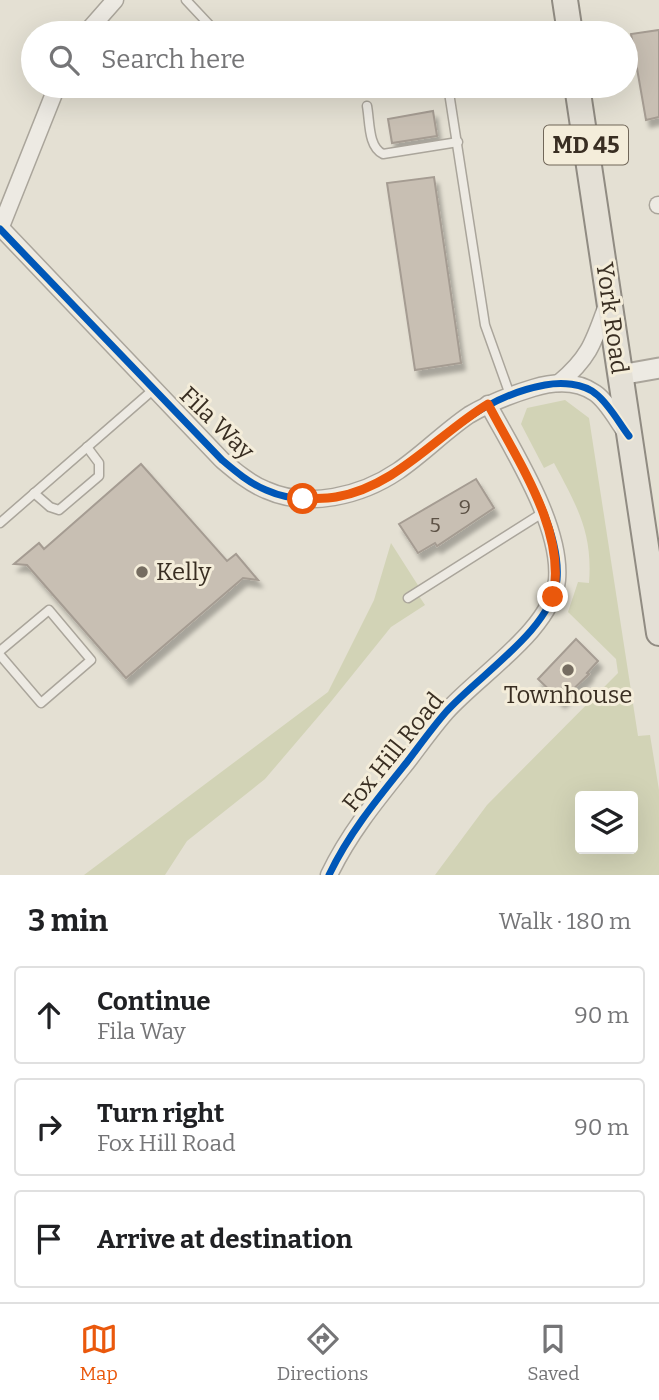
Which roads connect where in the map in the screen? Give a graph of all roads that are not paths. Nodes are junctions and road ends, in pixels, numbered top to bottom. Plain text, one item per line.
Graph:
1 (115, 0) edge
2 (186, 0) edge
3 (565, 0) edge
4 (97, 21) edge
5 (206, 21) edge
6 (568, 21) edge
7 (52, 98) edge
8 (451, 98) edge
9 (580, 98) edge
10 (367, 106) dead end
11 (458, 142) junction
12 (0, 228) edge
13 (608, 299) junction
14 (659, 368) edge
15 (620, 375) junction
16 (559, 383) junction
17 (154, 389) junction
18 (510, 395) junction
19 (488, 404) junction
20 (629, 436) junction
21 (87, 447) junction
22 (34, 494) junction
23 (544, 512) junction
24 (0, 523) edge
25 (408, 598) dead end
26 (659, 633) edge
27 (0, 653) edge
28 (329, 875) edge

1 - 4 street
2 - 5 lane
3 - 6 main road
7 - 12 street
8 - 11 lane
9 - 13 main road, York Road / MD 45
10 - 11 lane
11 - 18 lane
12 - 17 street, Fila Way
13 - 15 main road, York Road / MD 45
13 - 16 street
14 - 15 street
15 - 20 main road, York Road / MD 45
16 - 18 street, Fila Way
16 - 20 street, Fila Way
17 - 19 street, Fila Way
17 - 21 lane
18 - 19 street, Fila Way
19 - 23 street, Fox Hill Road
20 - 26 main road, York Road / MD 45
21 - 22 lane
21 - 22 lane
22 - 24 lane
23 - 25 lane
23 - 28 street, Fox Hill Road
27 - 27 lane

